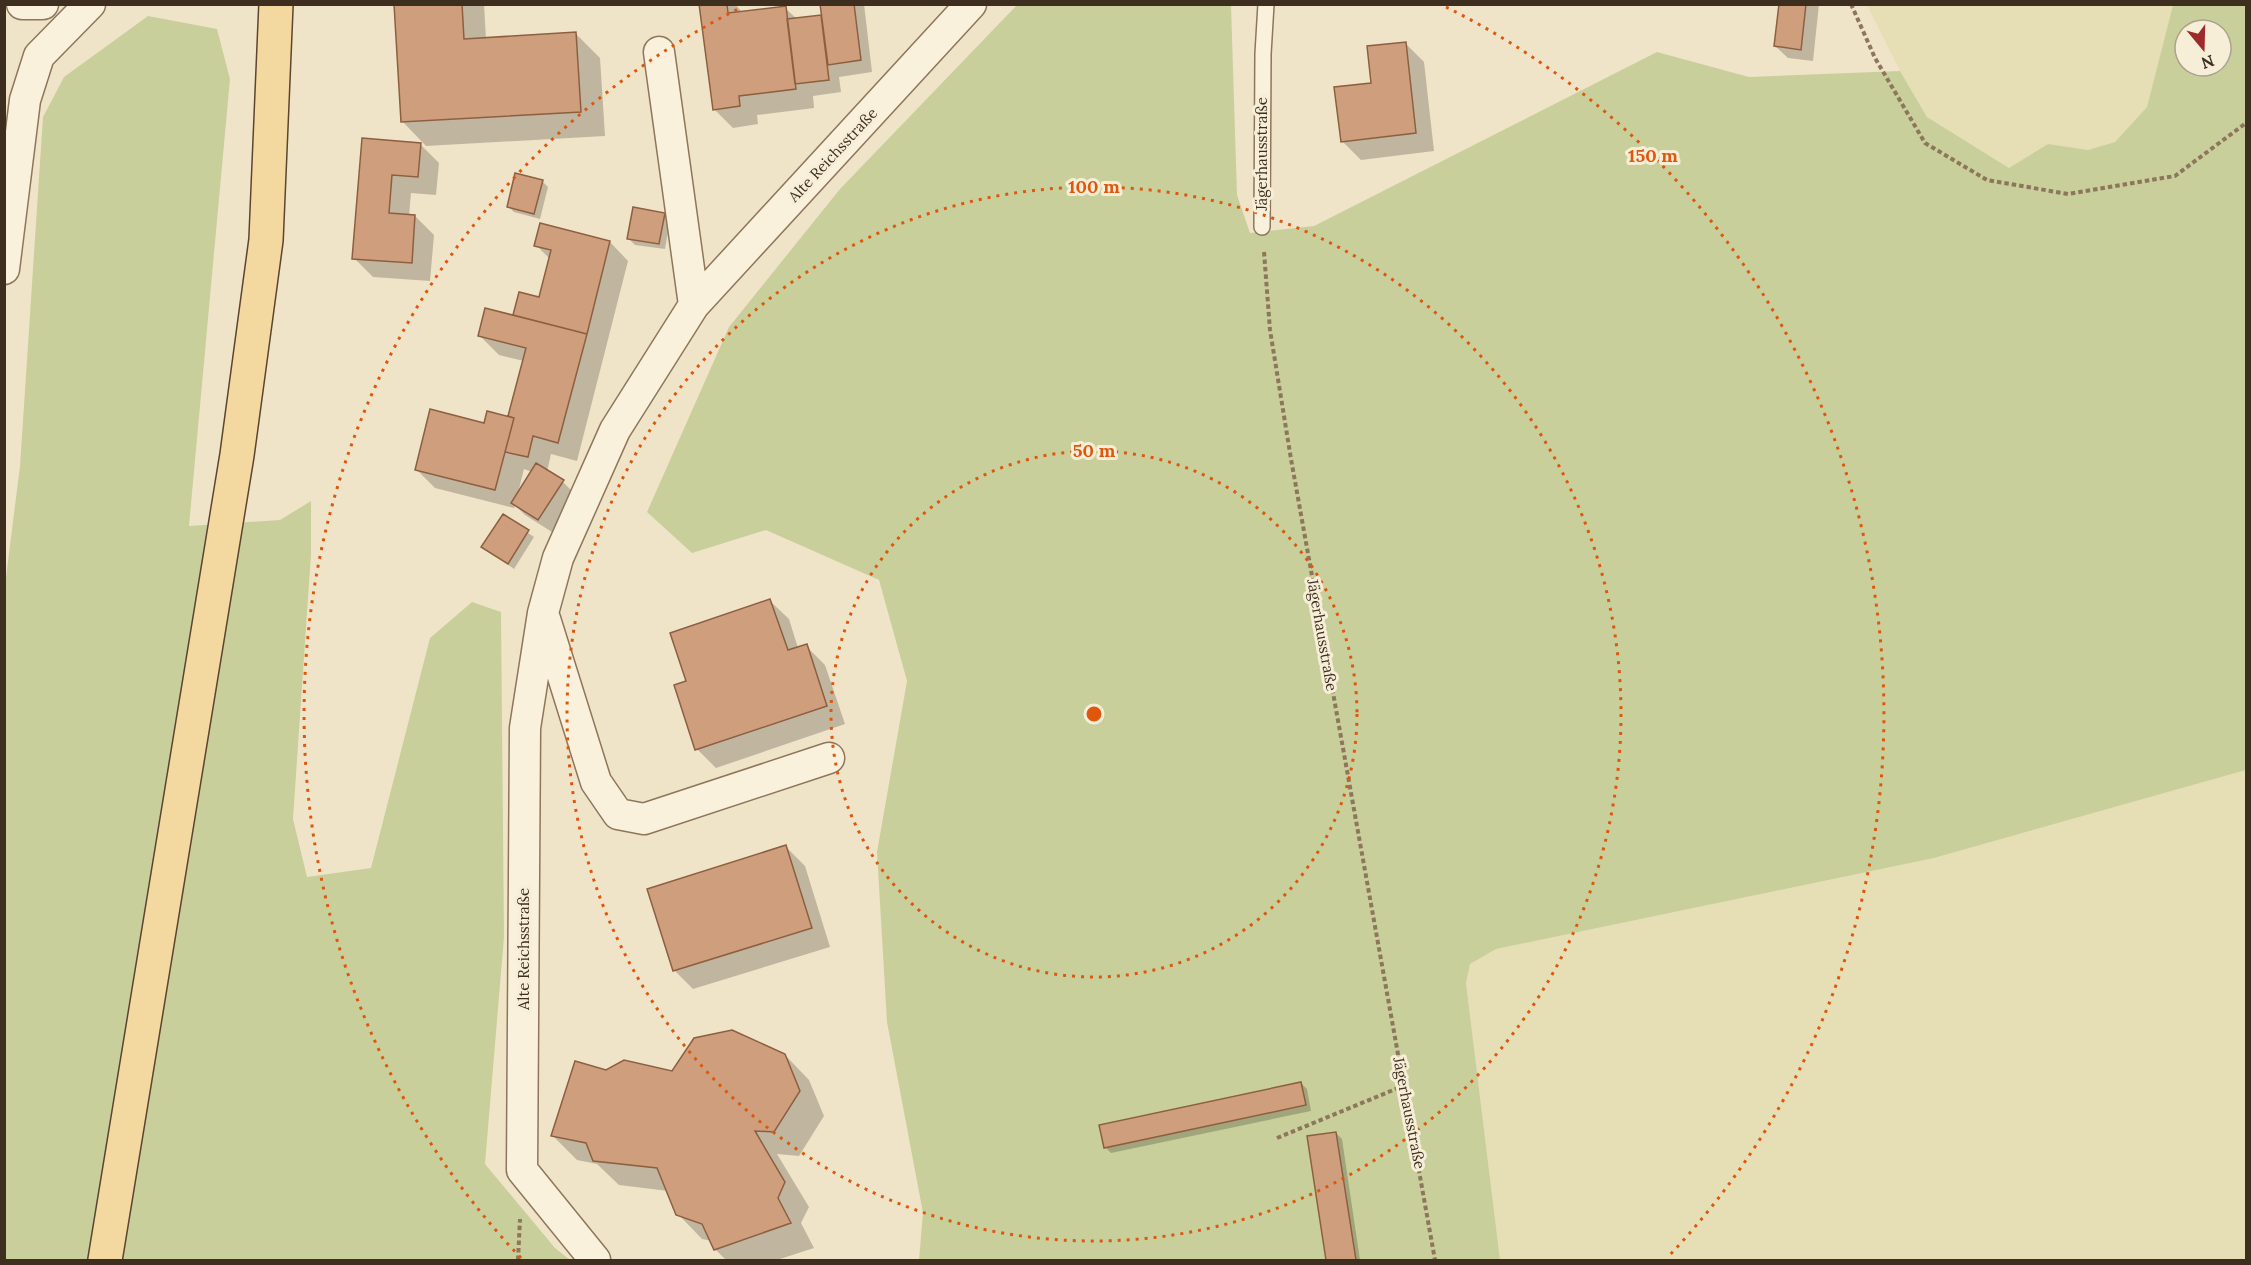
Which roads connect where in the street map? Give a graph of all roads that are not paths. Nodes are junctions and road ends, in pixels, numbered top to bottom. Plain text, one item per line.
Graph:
1 (22, 4) edge
2 (43, 4) edge
3 (90, 4) edge
4 (276, 4) edge
5 (971, 4) edge
6 (1266, 4) edge
7 (659, 52) dead end
8 (1262, 227) road end
9 (4, 269) edge
10 (694, 305) junction
11 (543, 613) junction
12 (829, 758) dead end
13 (105, 1260) edge
14 (595, 1260) edge

1 - 2 street
3 - 9 street
4 - 13 main road
5 - 10 street, Alte Reichsstraße
6 - 8 lane, Jägerhausstraße
7 - 10 street
10 - 11 street, Alte Reichsstraße
11 - 12 street
11 - 14 street, Alte Reichsstraße

